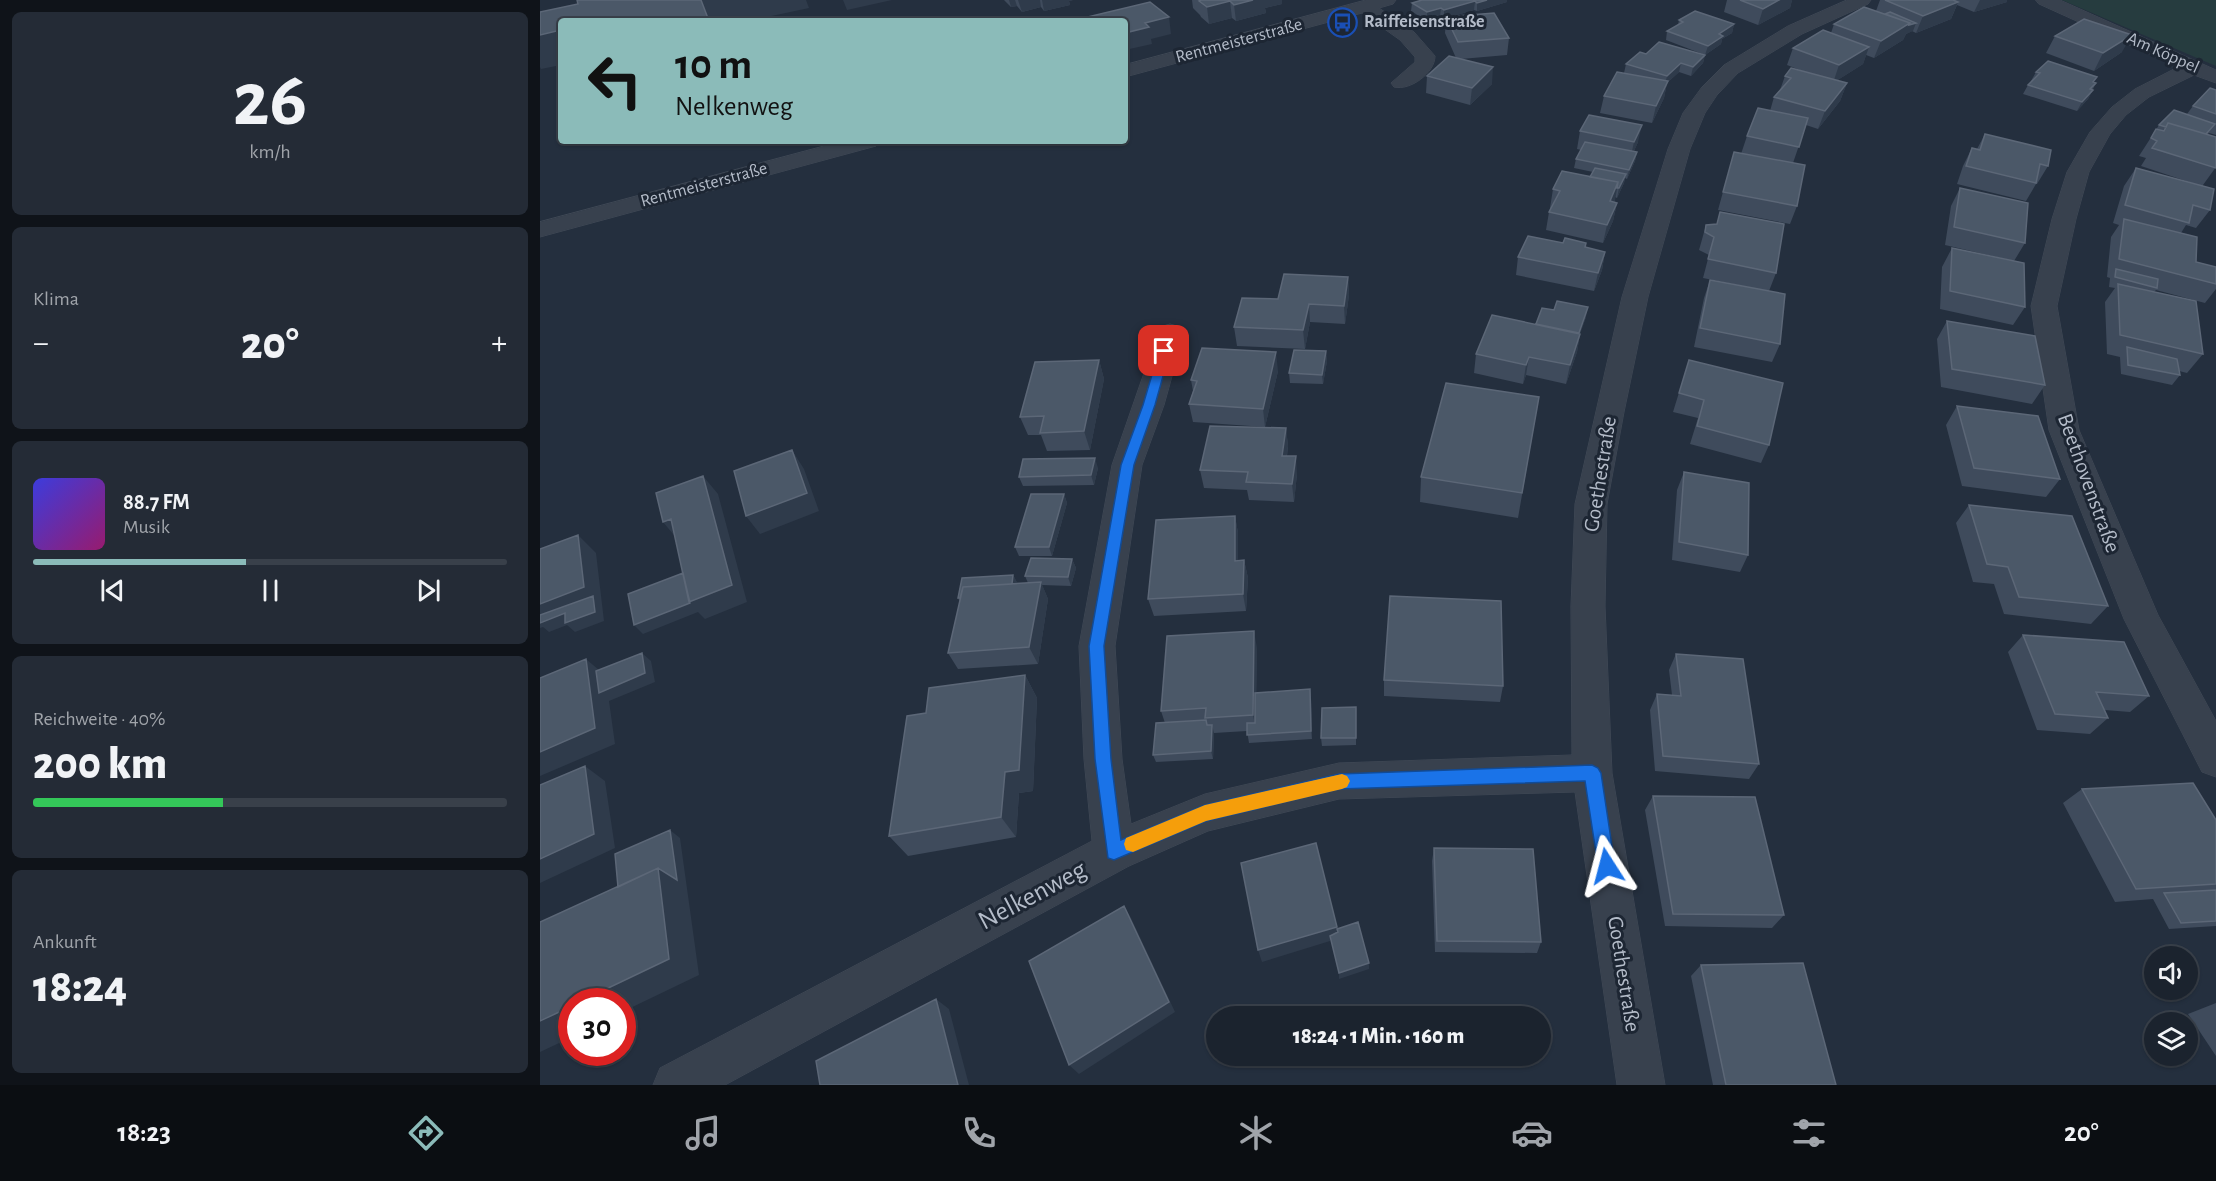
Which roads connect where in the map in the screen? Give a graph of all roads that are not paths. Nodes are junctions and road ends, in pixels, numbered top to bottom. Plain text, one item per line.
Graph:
1 (1388, 0) edge
2 (1862, 0) edge
3 (2045, 0) edge
4 (1366, 7) junction
5 (1128, 70) edge
6 (2205, 72) edge
7 (1401, 83) dead end
8 (857, 144) edge
9 (540, 230) edge
10 (1170, 333) dead end
11 (2216, 759) edge
12 (1592, 773) junction
13 (1114, 852) junction
14 (677, 1085) edge
15 (1641, 1085) edge

1 - 4 street, Rentmeisterstraße
2 - 12 street, Goethestraße
3 - 6 street, Am Köppel
4 - 5 street, Rentmeisterstraße
4 - 7 street
6 - 11 street, Beethovenstraße
8 - 9 street, Rentmeisterstraße
10 - 13 street
12 - 13 street, Nelkenweg
12 - 15 street, Goethestraße
13 - 14 street, Nelkenweg

